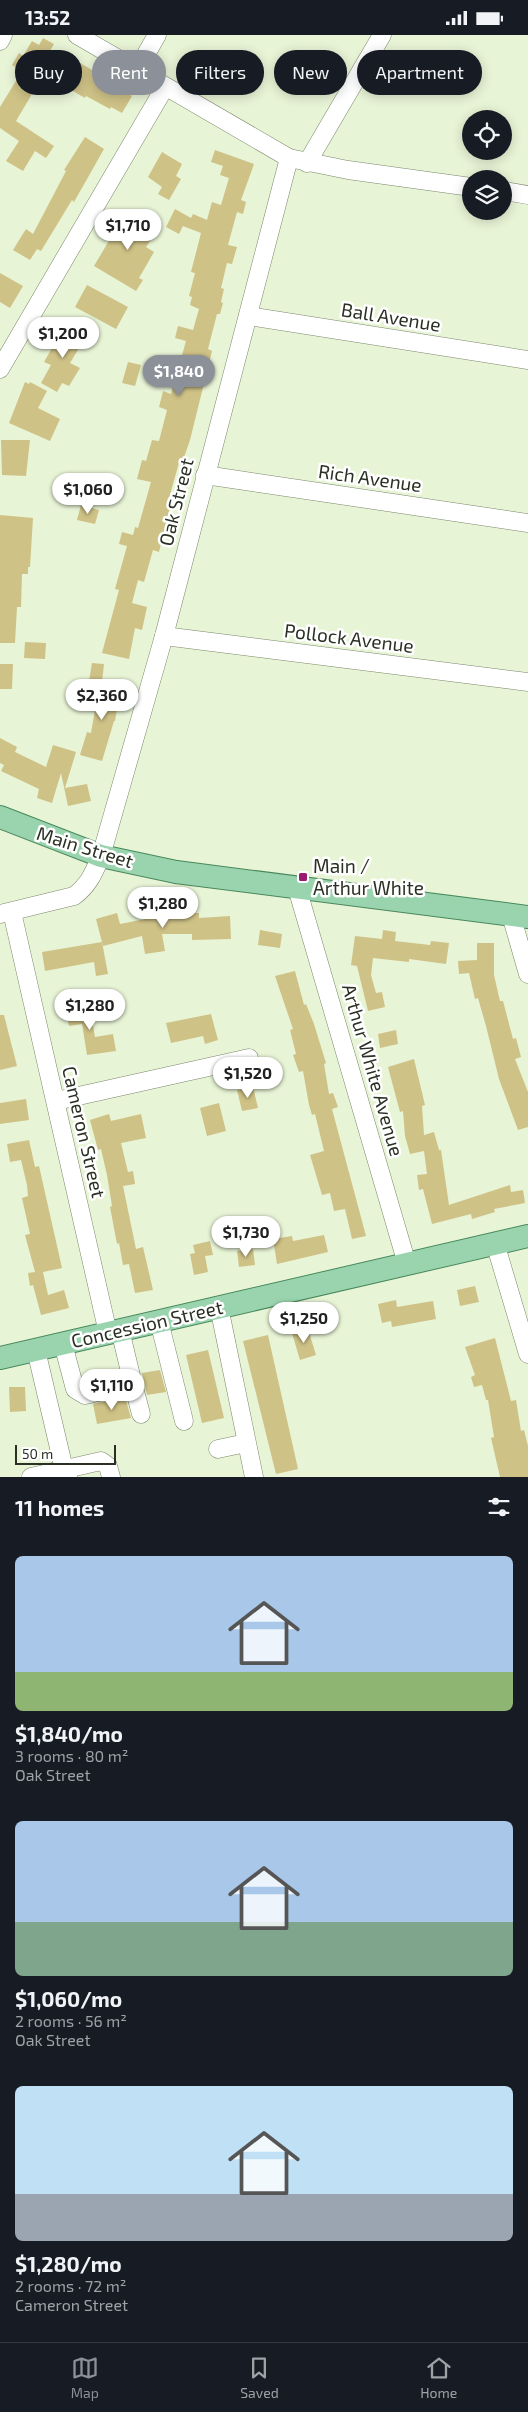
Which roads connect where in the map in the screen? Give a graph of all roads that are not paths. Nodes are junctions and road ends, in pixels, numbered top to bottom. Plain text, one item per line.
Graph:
1 (3, 35) edge
2 (77, 35) edge
3 (157, 35) edge
4 (382, 35) edge
5 (0, 41) edge
6 (102, 50) edge
7 (148, 50) edge
8 (166, 88) edge
9 (160, 95) edge
10 (289, 158) junction
11 (307, 163) junction
12 (462, 186) edge
13 (512, 192) edge
14 (528, 195) edge
15 (248, 316) junction
16 (528, 360) edge
17 (0, 369) edge
18 (205, 475) junction
19 (528, 523) edge
20 (164, 636) junction
21 (528, 682) edge
22 (0, 817) edge
23 (101, 855) junction
24 (298, 888) junction
25 (6, 913) edge
26 (519, 916) edge
27 (528, 974) edge
28 (249, 1058) dead end
29 (56, 1101) junction
30 (528, 1236) edge
31 (495, 1243) junction
32 (407, 1264) junction
33 (219, 1307) junction
34 (159, 1321) junction
35 (114, 1332) junction
36 (63, 1344) junction
37 (36, 1350) junction
38 (528, 1354) edge
39 (0, 1358) edge
40 (133, 1384) junction
41 (141, 1414) dead end
42 (184, 1421) dead end
43 (246, 1443) junction
44 (218, 1449) dead end
45 (66, 1473) edge
46 (31, 1477) edge
47 (111, 1477) edge
48 (254, 1477) edge

1 - 5 street
2 - 6 street
3 - 7 street
4 - 11 street
8 - 10 street
9 - 17 street
10 - 11 street
10 - 15 street, Oak Street
11 - 12 street
13 - 14 street
15 - 16 street, Ball Avenue
15 - 18 street, Oak Street
18 - 19 street, Rich Avenue
18 - 20 street, Oak Street
20 - 21 street, Pollock Avenue
20 - 23 street, Oak Street
22 - 23 main road, Main Street
23 - 24 main road, Main Street
23 - 25 street, Oak Street
24 - 26 main road, Main Street
24 - 32 street, Arthur White Avenue
25 - 29 street, Cameron Street
26 - 27 street
28 - 29 street
29 - 35 street, Cameron Street
30 - 31 main road, Concession Street
31 - 32 main road, Concession Street
31 - 38 street
32 - 33 main road, Concession Street
33 - 34 main road, Concession Street
33 - 43 street
34 - 35 main road, Concession Street
34 - 42 street
35 - 36 main road, Concession Street
35 - 40 street, Cameron Street
36 - 37 main road, Concession Street
36 - 40 street
37 - 39 main road, Concession Street
37 - 45 street
40 - 41 street, Cameron Street
43 - 44 street
43 - 48 street
45 - 46 street
45 - 47 street

